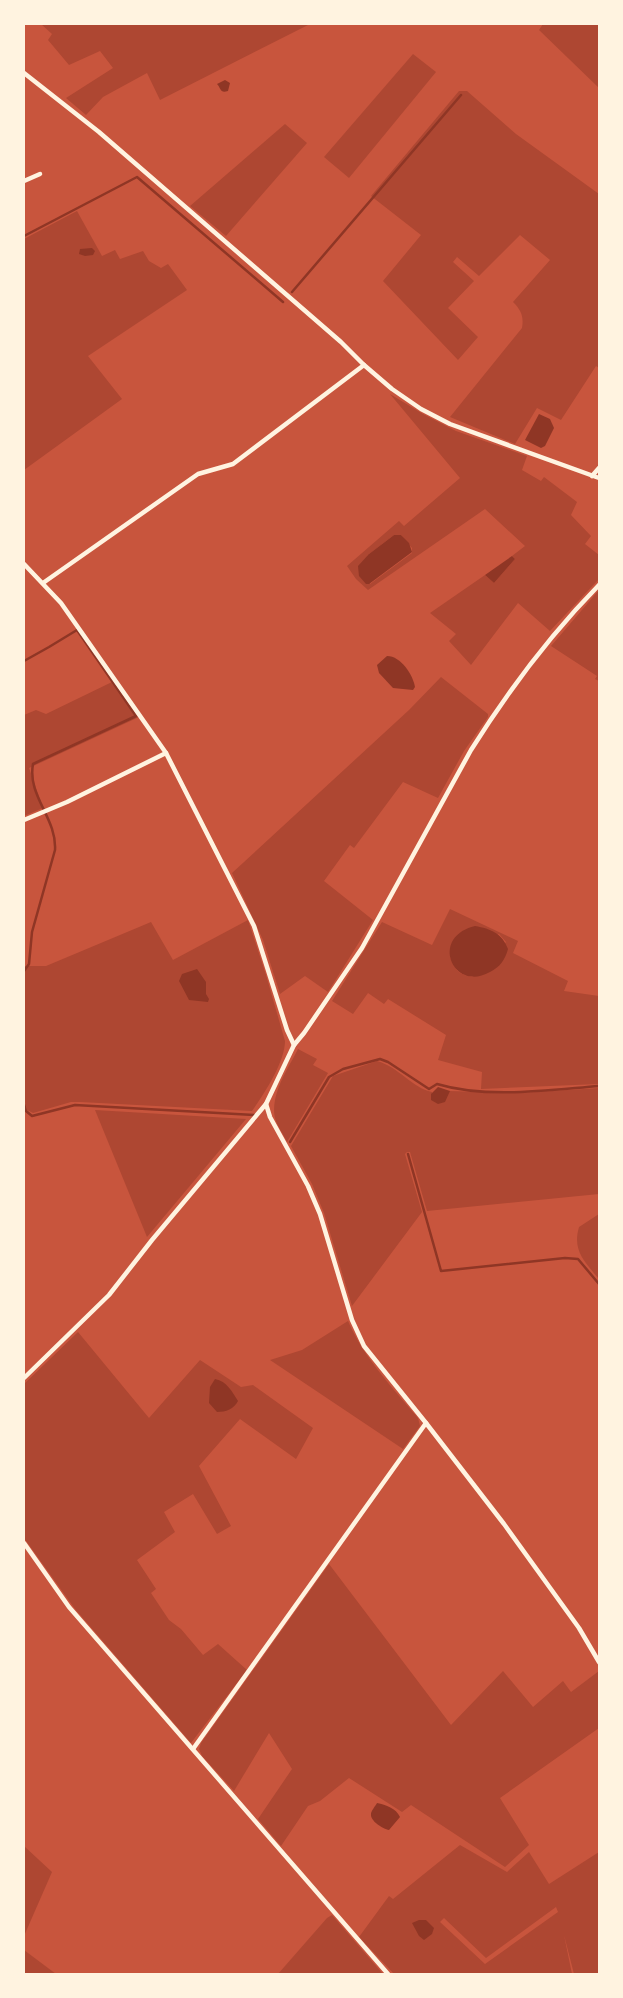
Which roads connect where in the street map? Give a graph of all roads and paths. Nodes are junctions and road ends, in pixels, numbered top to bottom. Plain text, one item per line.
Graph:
1 (24, 73) edge
2 (40, 174) dead end
3 (24, 181) edge
4 (364, 365) junction
5 (599, 468) edge
6 (592, 476) junction
7 (599, 478) edge
8 (24, 564) edge
9 (43, 583) junction
10 (599, 585) edge
11 (166, 753) junction
12 (24, 820) edge
13 (294, 1045) junction
14 (266, 1104) junction
15 (24, 1378) edge
16 (426, 1423) junction
17 (24, 1543) edge
18 (599, 1662) edge
19 (193, 1749) junction
20 (388, 1974) edge

1 - 4 street
2 - 3 street
4 - 6 street
4 - 9 street
5 - 6 street
6 - 7 street
8 - 9 street
9 - 11 street
10 - 13 street
11 - 12 street
11 - 13 street
13 - 14 street
14 - 15 street
14 - 16 street
16 - 18 street
16 - 19 street
17 - 19 street
19 - 20 street

